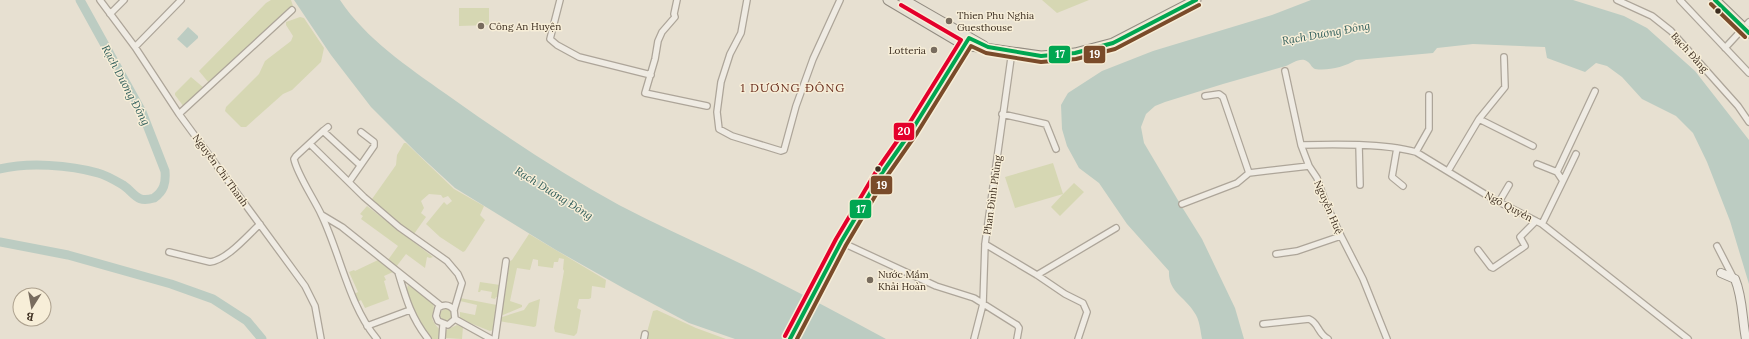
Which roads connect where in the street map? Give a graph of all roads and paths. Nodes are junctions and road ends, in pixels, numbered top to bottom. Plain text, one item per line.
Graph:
1 (100, 0) edge
2 (124, 0) edge
3 (181, 0) edge
4 (560, 0) edge
5 (677, 0) edge
6 (747, 0) edge
7 (840, 0) edge
8 (888, 0) edge
9 (1196, 0) edge
10 (1617, 0) edge
11 (1680, 0) edge
12 (1715, 0) edge
13 (907, 5) edge
14 (292, 10) dead end
15 (110, 14) junction
16 (1747, 28) edge
17 (967, 41) junction
18 (135, 47) junction
19 (1725, 48) junction
20 (1012, 52) junction
21 (1504, 57) dead end
22 (1285, 71) dead end
23 (1749, 73) edge
24 (650, 74) junction
25 (1595, 90) dead end
26 (1429, 95) dead end
27 (1205, 96) dead end
28 (707, 106) dead end
29 (179, 114) junction
30 (1002, 114) junction
31 (1479, 119) junction
32 (1749, 122) edge
33 (328, 127) dead end
34 (323, 131) junction
35 (361, 132) dead end
36 (310, 144) junction
37 (1301, 145) junction
38 (1359, 145) junction
39 (1533, 146) dead end
40 (1397, 148) junction
41 (1056, 149) dead end
42 (1416, 152) junction
43 (1576, 154) dead end
44 (1537, 164) dead end
45 (360, 165) junction
46 (1309, 166) junction
47 (1448, 171) junction
48 (1557, 172) junction
49 (1249, 173) junction
50 (1563, 181) junction
51 (349, 182) junction
52 (1360, 185) dead end
53 (1509, 185) dead end
54 (1403, 186) dead end
55 (1499, 202) junction
56 (1182, 204) dead end
57 (322, 215) junction
58 (1539, 222) junction
59 (260, 224) junction
60 (1116, 228) dead end
61 (1341, 236) junction
62 (841, 242) junction
63 (985, 244) junction
64 (1717, 246) dead end
65 (1478, 250) dead end
66 (169, 252) dead end
67 (1276, 254) dead end
68 (506, 261) dead end
69 (398, 272) junction
70 (1721, 273) dead end
71 (1037, 275) junction
72 (1735, 279) junction
73 (983, 304) junction
74 (441, 306) junction
75 (410, 310) junction
76 (454, 310) junction
77 (454, 319) junction
78 (1263, 324) dead end
79 (443, 325) junction
80 (367, 326) junction
81 (321, 339) edge
82 (377, 339) edge
83 (428, 339) edge
84 (442, 339) edge
85 (491, 339) edge
86 (495, 339) edge
87 (790, 339) edge
88 (974, 339) edge
89 (1017, 339) edge
90 (1078, 339) edge
91 (1327, 339) edge
92 (1384, 339) edge
93 (1688, 339) edge
94 (1746, 339) edge

1 - 15 street, Nguyễn Chí Thanh
2 - 15 street
3 - 18 street
4 - 24 street
5 - 24 street
6 - 7 street
8 - 13 main road
9 - 20 main road
10 - 32 street, Bạch Đằng
11 - 19 street
12 - 16 main road
13 - 17 main road
14 - 29 street
15 - 18 street, Nguyễn Chí Thanh
16 - 19 street
17 - 20 main road
17 - 62 main road
18 - 29 street, Nguyễn Chí Thanh
19 - 23 street
20 - 30 street, Phan Đình Phùng
21 - 31 street
22 - 37 street, Nguyễn Huệ
24 - 28 street
25 - 48 street
26 - 42 street
27 - 49 street
29 - 59 street, Nguyễn Chí Thanh
30 - 41 street
30 - 63 street, Phan Đình Phùng
31 - 39 street
31 - 47 street
33 - 34 street
34 - 36 street
34 - 45 street
35 - 45 street
36 - 51 street
36 - 57 street
37 - 38 street, Ngô Quyền
37 - 46 street, Nguyễn Huệ
38 - 40 street, Ngô Quyền
38 - 52 street
40 - 42 street, Ngô Quyền
40 - 54 street
42 - 47 street, Ngô Quyền
43 - 50 street
44 - 48 street
45 - 51 street
46 - 49 street
46 - 61 street, Nguyễn Huệ
47 - 55 street, Ngô Quyền
48 - 50 street
49 - 56 street
50 - 58 street
51 - 76 street
53 - 55 street
55 - 58 street, Ngô Quyền
57 - 69 street
57 - 80 street
58 - 65 street
58 - 93 street, Ngô Quyền
59 - 66 street
59 - 81 street, Nguyễn Chí Thanh
60 - 71 street
61 - 67 street
61 - 92 street, Nguyễn Huệ
62 - 73 street
62 - 87 main road
63 - 71 street
63 - 73 street, Phan Đình Phùng
64 - 72 street
68 - 86 street
69 - 74 street
69 - 75 street
70 - 72 main road
71 - 90 street
72 - 94 main road
73 - 88 street, Phan Đình Phùng
73 - 89 street
74 - 76 street
74 - 79 street
75 - 80 street
75 - 83 street
76 - 77 street
77 - 79 street
77 - 85 street
78 - 91 street
79 - 84 street
80 - 82 street

